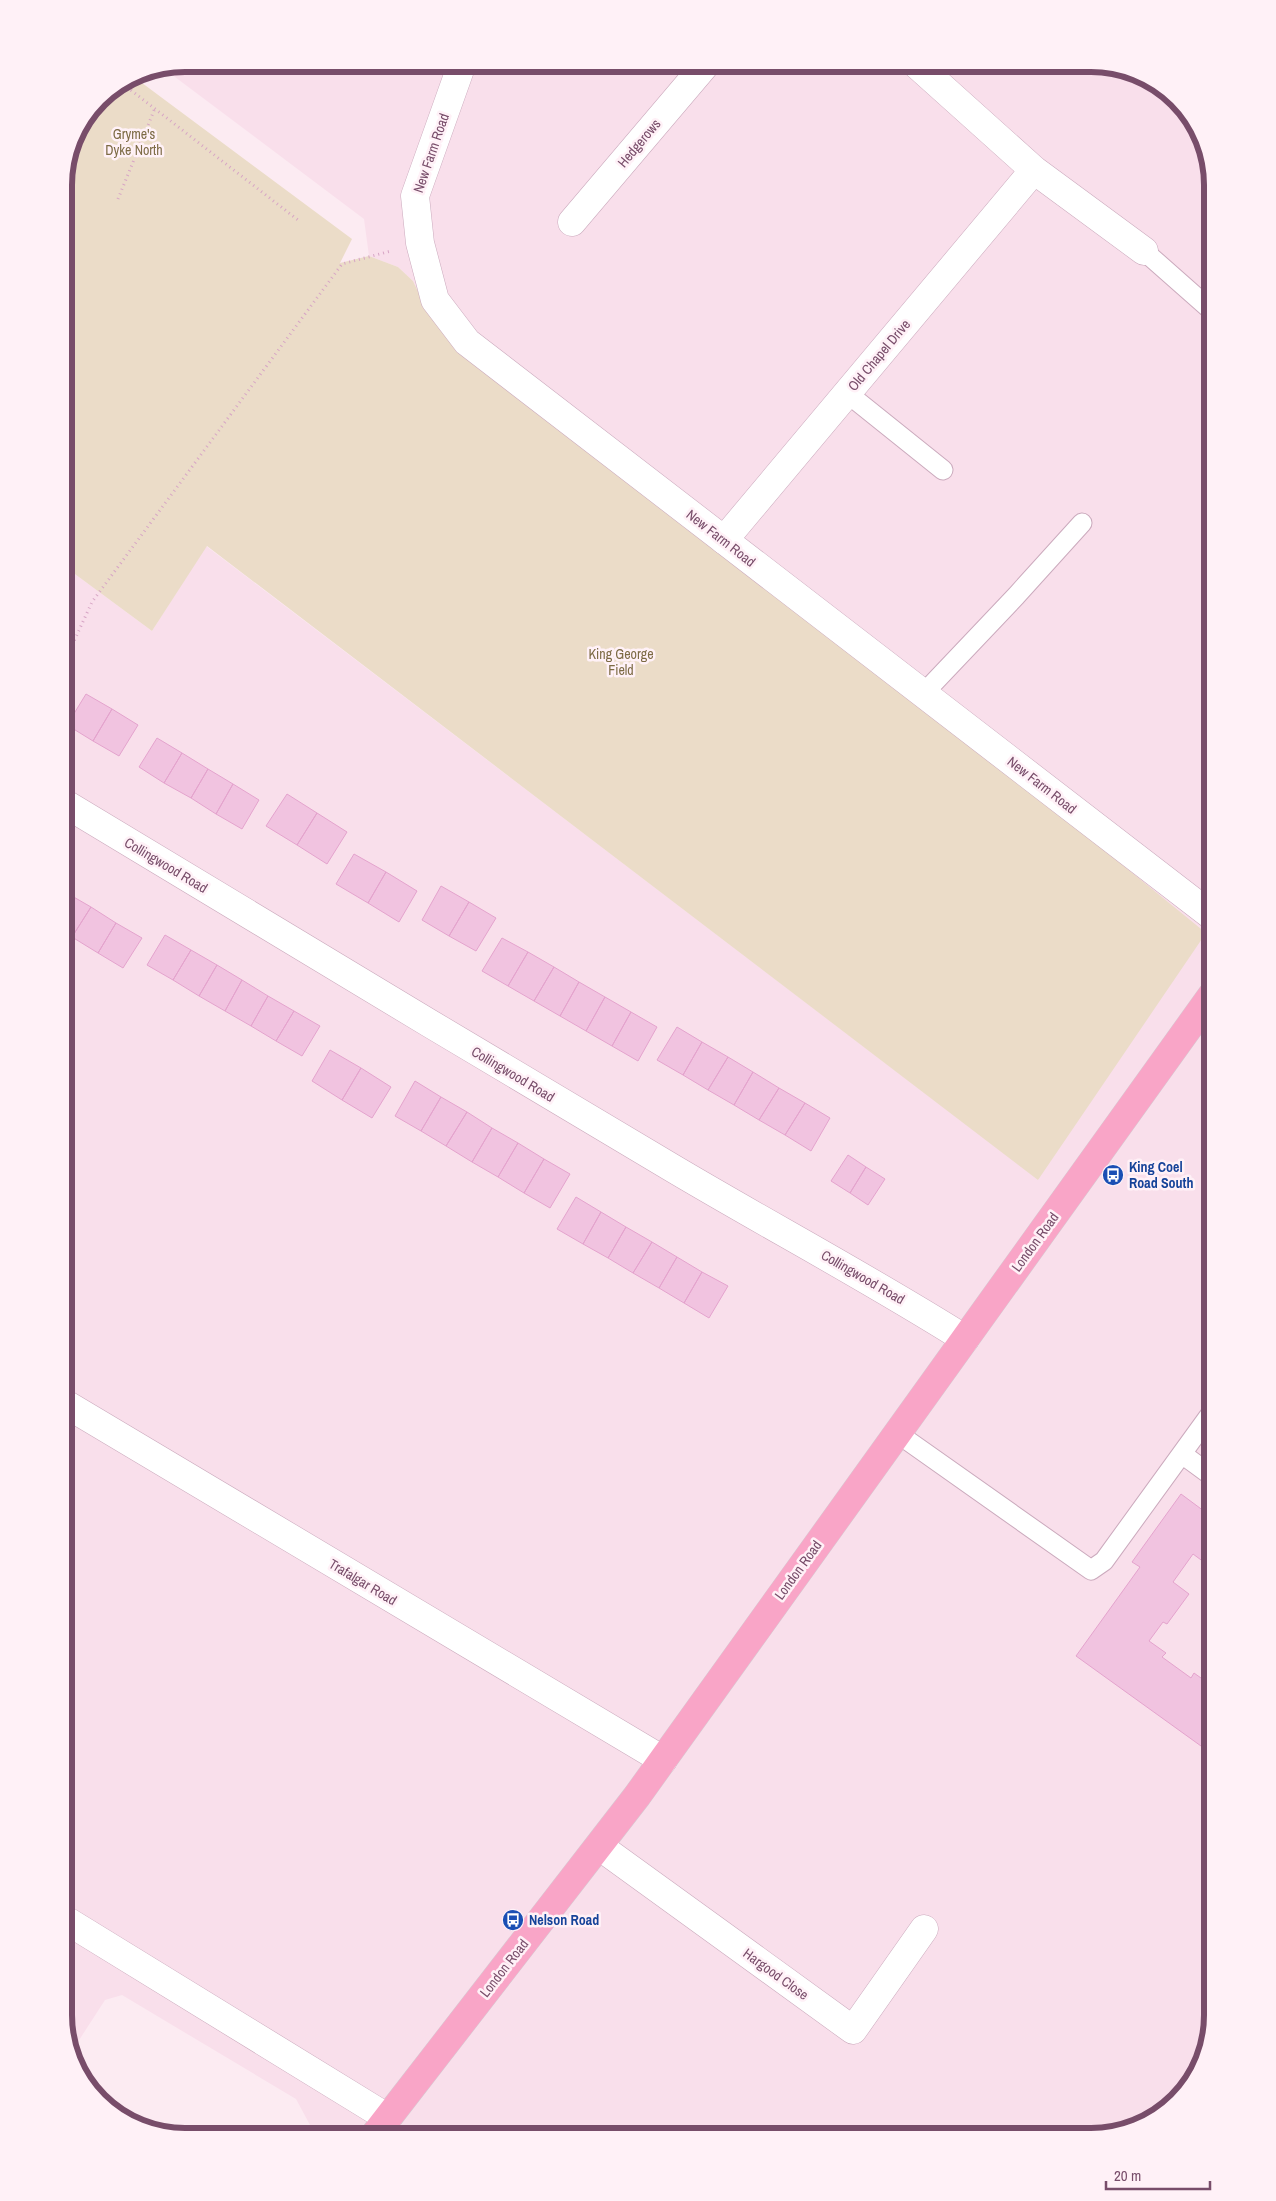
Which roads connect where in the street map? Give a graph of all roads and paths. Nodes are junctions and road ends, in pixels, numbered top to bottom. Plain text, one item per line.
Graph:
1 (459, 73) edge
2 (698, 73) edge
3 (926, 73) edge
4 (129, 88) edge
5 (155, 108) junction
6 (1034, 170) junction
7 (118, 199) dead end
8 (298, 220) dead end
9 (572, 222) dead end
10 (420, 243) junction
11 (1144, 251) joint
12 (1204, 304) edge
13 (847, 393) junction
14 (943, 470) dead end
15 (1082, 523) dead end
16 (724, 540) junction
17 (73, 643) edge
18 (923, 694) junction
19 (73, 808) edge
20 (1204, 910) edge
21 (1204, 1006) edge
22 (965, 1339) junction
23 (73, 1408) edge
24 (1204, 1423) edge
25 (897, 1433) junction
26 (1182, 1454) junction
27 (1204, 1470) edge
28 (663, 1760) junction
29 (599, 1846) junction
30 (73, 1925) edge
31 (924, 1929) dead end
32 (380, 2128) edge

1 - 10 street, New Farm Road
2 - 9 street, Hedgerows
3 - 6 street
4 - 5 path
5 - 7 path
5 - 8 path
6 - 11 street
6 - 13 street, Old Chapel Drive
10 - 16 street, New Farm Road
10 - 17 path
11 - 12 lane
13 - 14 lane
13 - 16 street, Old Chapel Drive
15 - 18 lane
16 - 18 street, New Farm Road
18 - 20 street, New Farm Road
19 - 22 street, Collingwood Road
21 - 22 main road, London Road
22 - 25 main road, London Road
23 - 28 street, Trafalgar Road
24 - 26 lane
25 - 26 lane
25 - 28 main road, London Road
26 - 27 lane
28 - 29 main road, London Road
29 - 31 street, Hargood Close
29 - 32 main road, London Road
30 - 32 street

